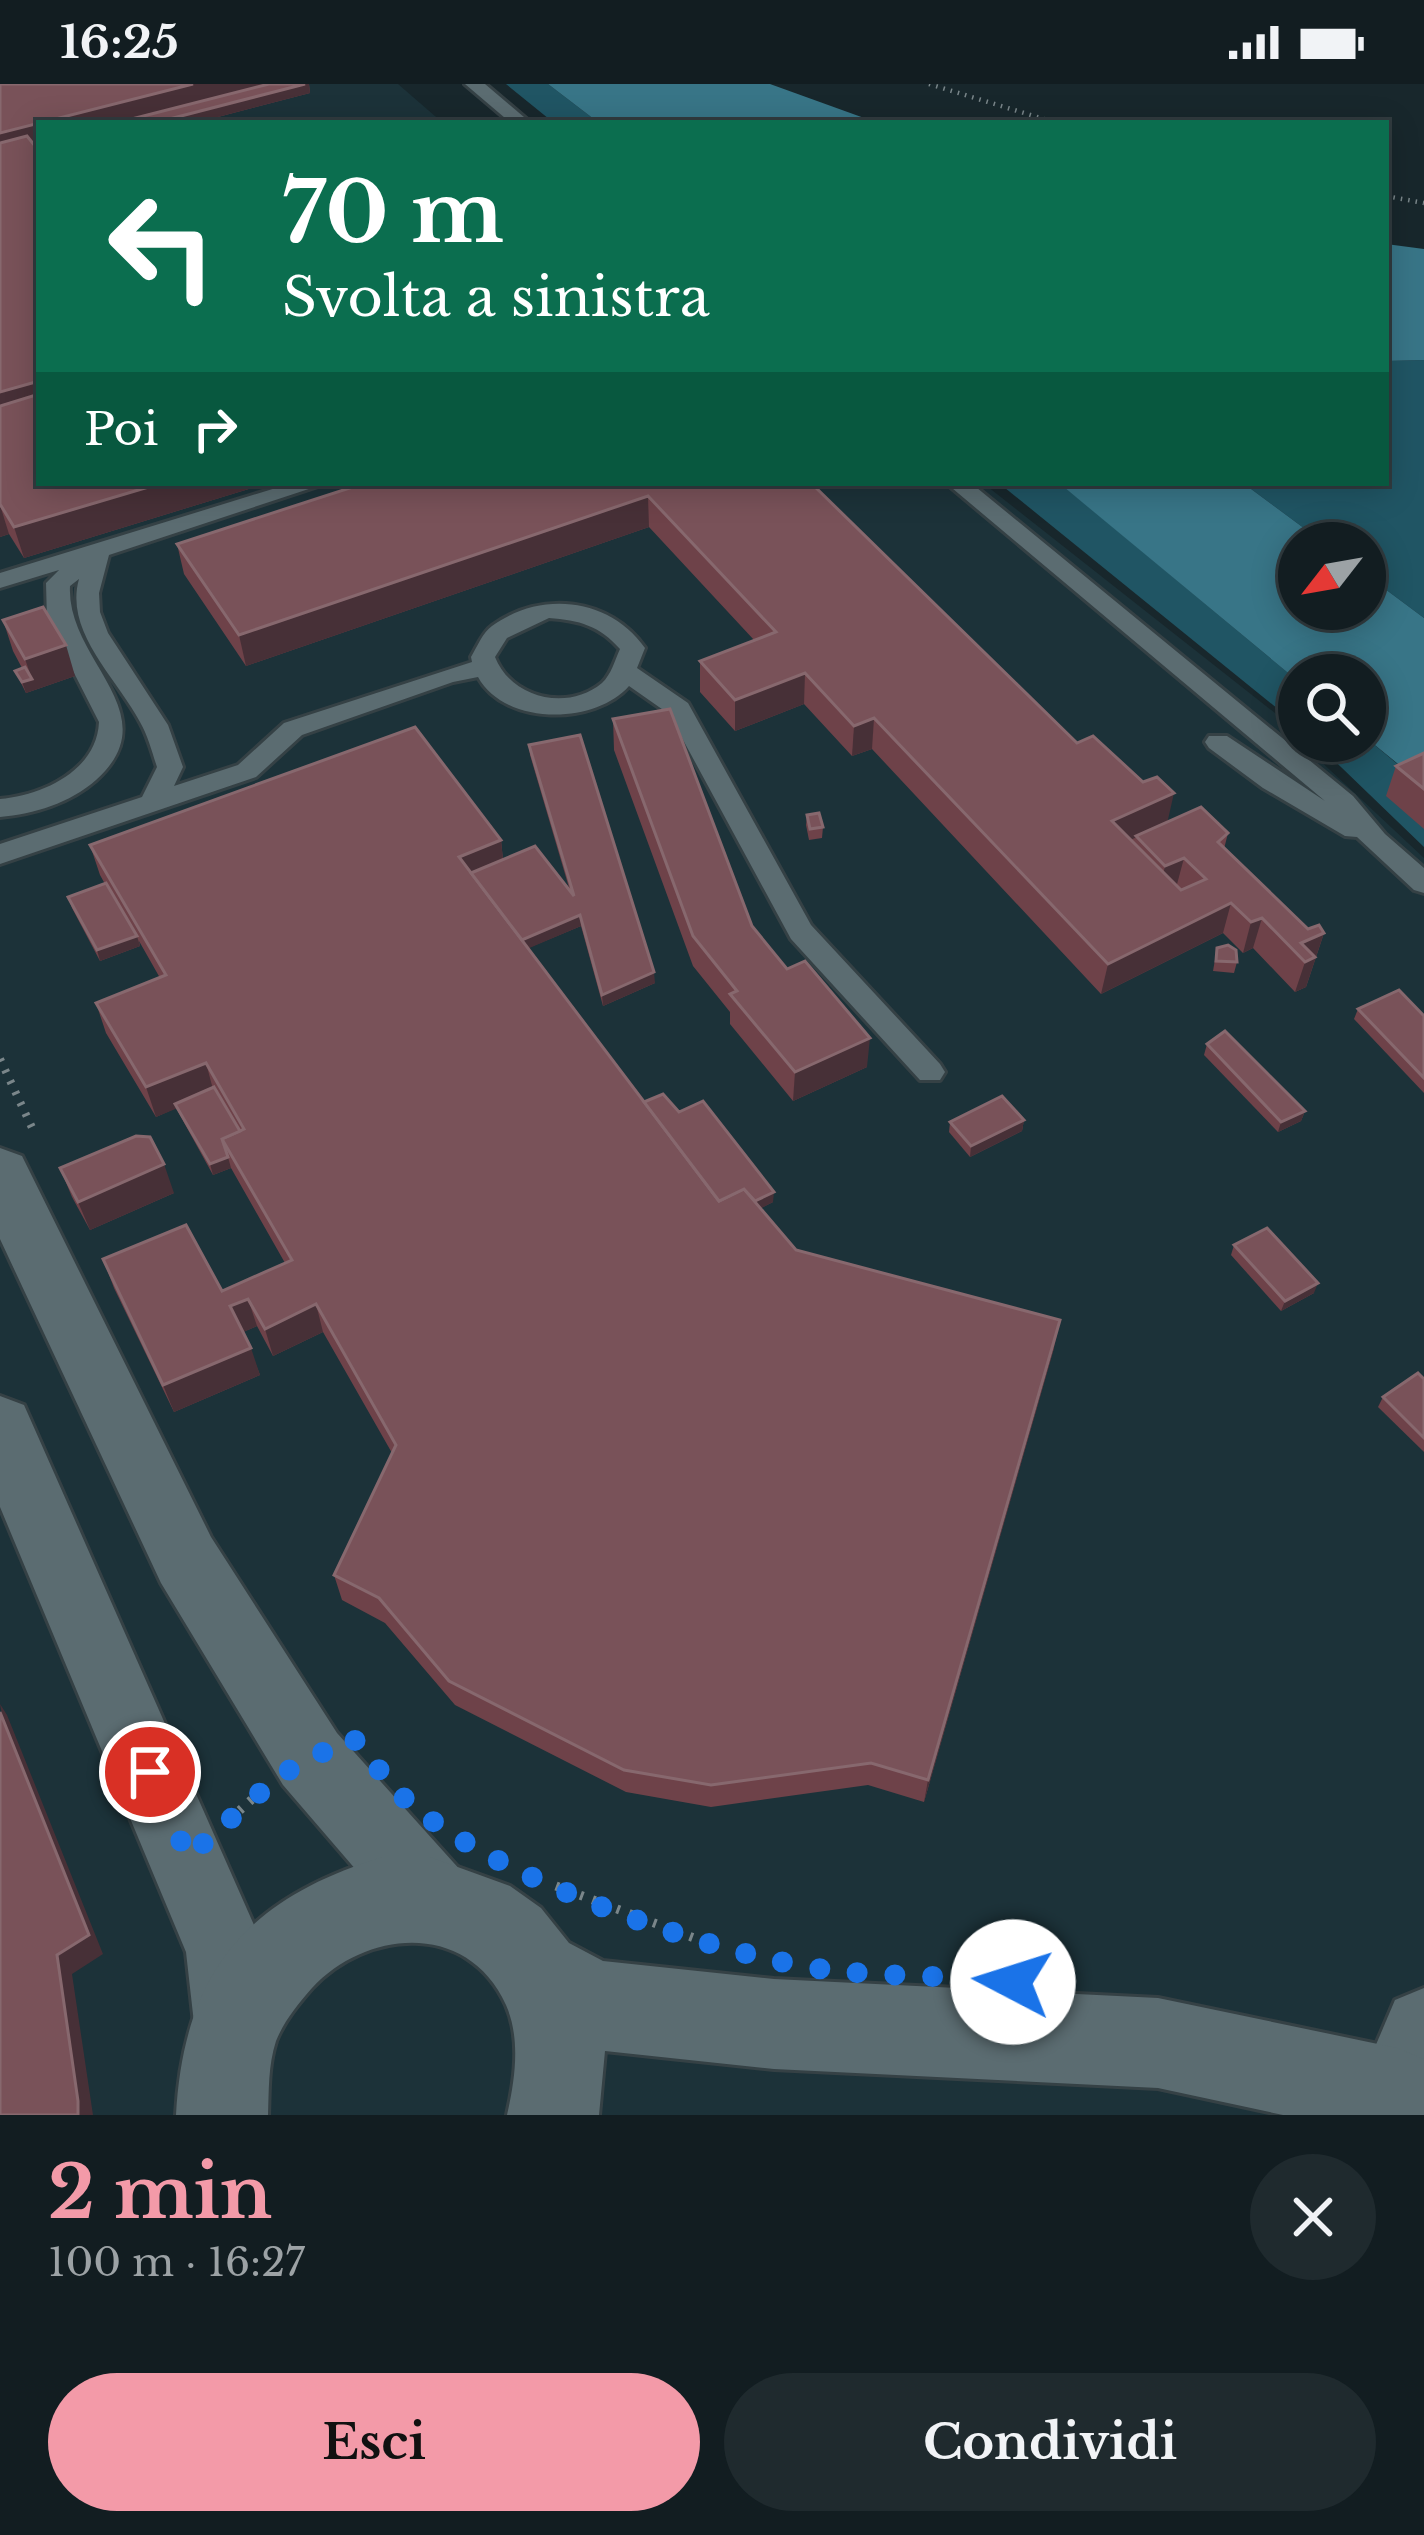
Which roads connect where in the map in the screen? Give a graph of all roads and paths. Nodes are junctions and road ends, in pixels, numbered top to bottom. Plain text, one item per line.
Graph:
1 (474, 84) edge
2 (929, 84) edge
3 (518, 120) edge
4 (1048, 120) edge
5 (1389, 196) edge
6 (1424, 202) edge
7 (307, 486) edge
8 (961, 486) edge
9 (98, 554) junction
10 (0, 581) edge
11 (483, 668) junction
12 (629, 674) junction
13 (1218, 742) dead end
14 (152, 803) junction
15 (0, 808) edge
16 (1375, 841) junction
17 (0, 854) edge
18 (1424, 883) edge
19 (930, 1072) dead end
20 (0, 1173) edge
21 (0, 1426) edge
22 (310, 1759) junction
23 (188, 1857) junction
24 (549, 1883) dead end
25 (434, 1900) junction
26 (730, 1951) dead end
27 (539, 1976) junction
28 (235, 2024) junction
29 (1415, 2077) edge
30 (222, 2115) edge
31 (554, 2115) edge

1 - 3 lane
2 - 4 path
5 - 6 path
7 - 9 lane
8 - 16 lane
9 - 10 lane
9 - 14 lane
9 - 15 lane
11 - 12 lane
11 - 12 lane
11 - 14 lane
12 - 19 lane
13 - 16 lane
14 - 17 lane
16 - 18 lane
20 - 22 street
21 - 23 street
22 - 23 path
22 - 25 street
23 - 28 street
24 - 26 path
25 - 27 street
25 - 28 street
27 - 29 street
27 - 31 street
28 - 30 street

